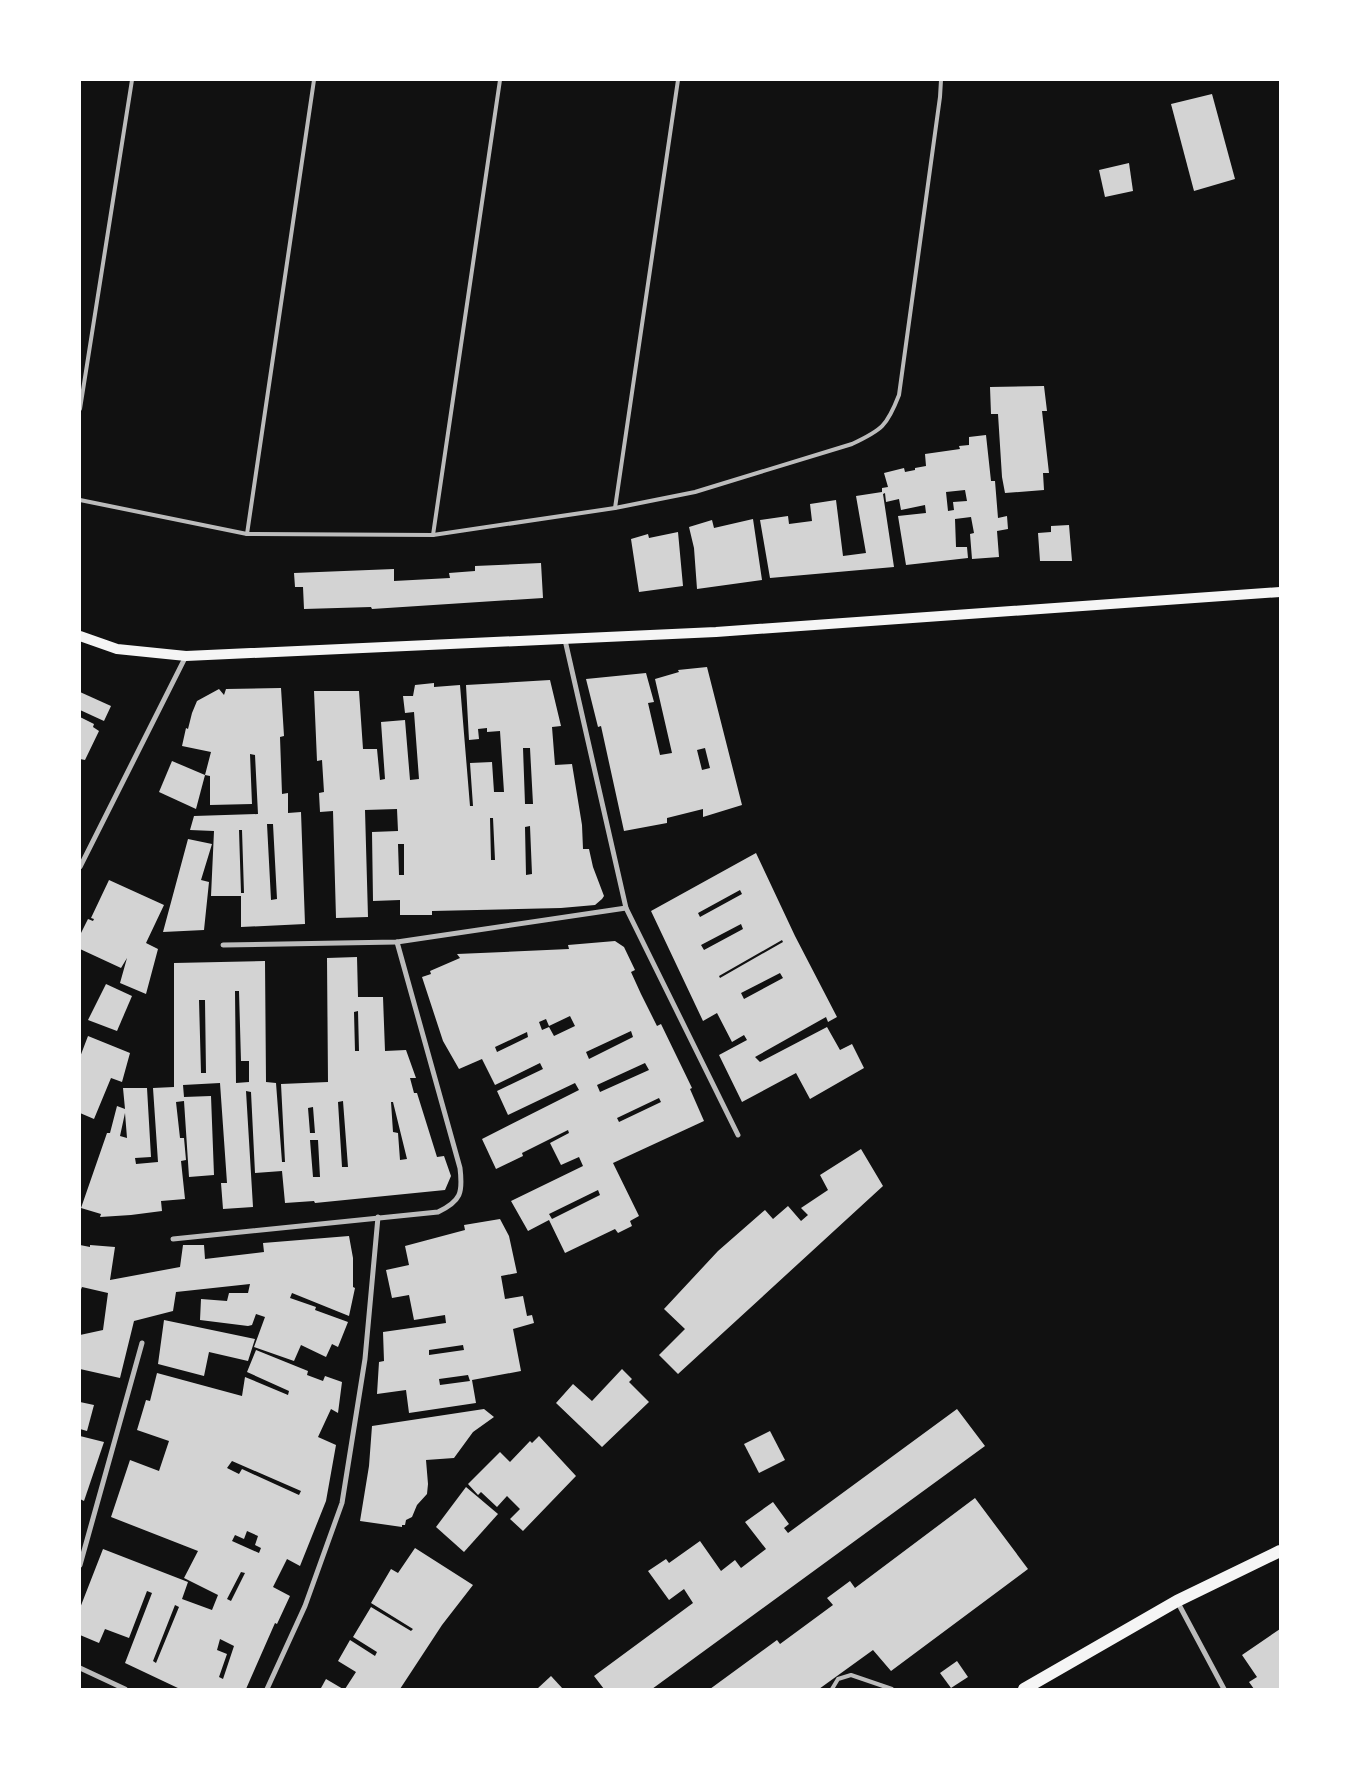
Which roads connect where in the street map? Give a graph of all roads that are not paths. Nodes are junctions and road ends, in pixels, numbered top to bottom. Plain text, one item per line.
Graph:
1 (132, 80) edge
2 (314, 80) edge
3 (500, 80) edge
4 (678, 80) edge
5 (941, 80) edge
6 (80, 409) edge
7 (80, 500) edge
8 (615, 508) junction
9 (247, 534) junction
10 (433, 535) junction
11 (1280, 592) edge
12 (80, 636) edge
13 (565, 640) junction
14 (186, 656) junction
15 (80, 867) edge
16 (626, 908) junction
17 (397, 942) junction
18 (223, 945) dead end
19 (738, 1135) dead end
20 (378, 1217) junction
21 (173, 1239) dead end
22 (142, 1344) dead end
23 (1280, 1551) edge
24 (80, 1565) edge
25 (1177, 1601) junction
26 (80, 1668) edge
27 (125, 1689) edge
28 (267, 1689) edge
29 (832, 1689) edge
30 (892, 1689) edge
31 (1024, 1689) edge
32 (1224, 1689) edge

1 - 6 lane
2 - 9 lane
3 - 10 lane
4 - 8 lane
5 - 8 lane
7 - 9 lane
8 - 10 lane
9 - 10 lane
11 - 13 main road
12 - 14 main road
13 - 14 main road
13 - 16 street
14 - 15 street
16 - 17 street
16 - 19 street
17 - 18 street
17 - 20 street
20 - 21 street
20 - 28 street
22 - 24 street
23 - 25 main road
25 - 31 main road
25 - 32 street
26 - 27 street
29 - 30 lane

